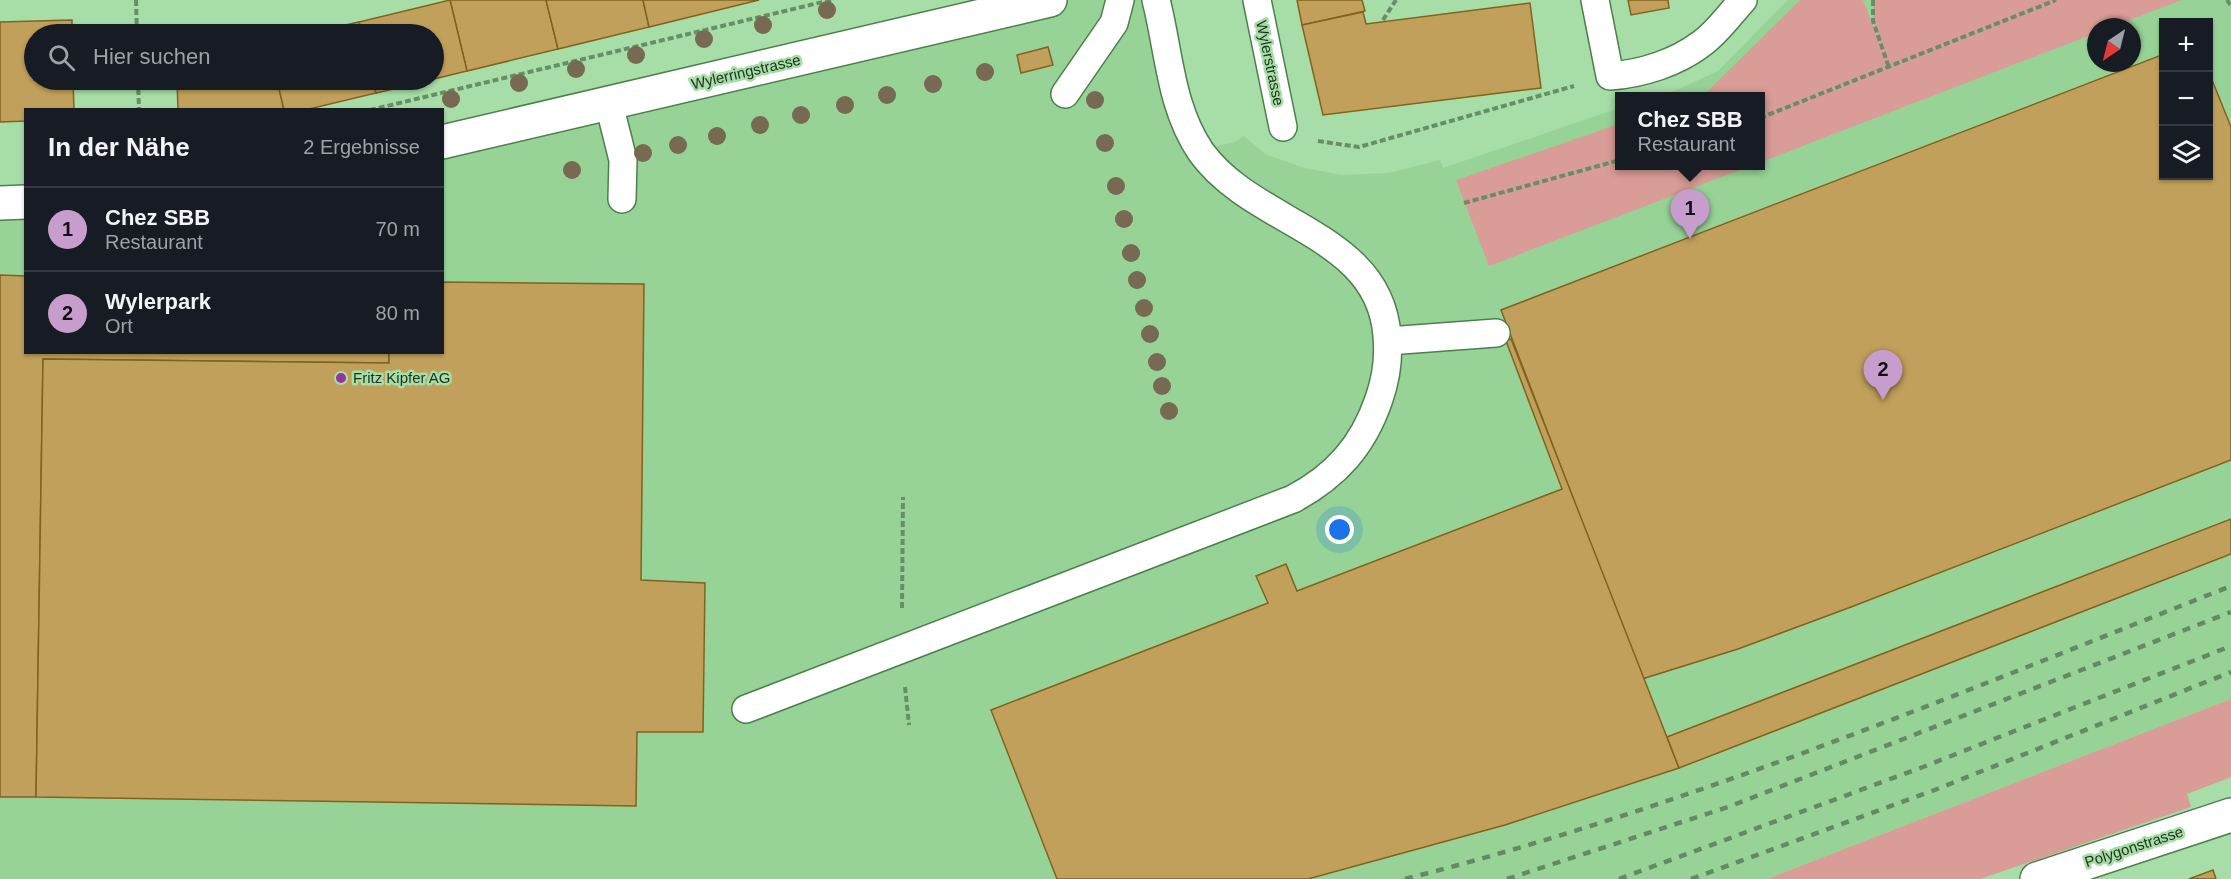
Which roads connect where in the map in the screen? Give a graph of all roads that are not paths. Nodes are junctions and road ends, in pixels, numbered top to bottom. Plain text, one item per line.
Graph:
1 (1050, 0) edge
2 (1120, 0) edge
3 (1156, 0) edge
4 (1257, 0) edge
5 (1595, 0) edge
6 (1743, 0) edge
7 (1065, 94) dead end
8 (609, 104) junction
9 (1283, 127) dead end
10 (444, 142) edge
11 (622, 199) dead end
12 (24, 202) edge
13 (0, 203) edge
14 (1497, 333) dead end
15 (1388, 341) junction
16 (746, 708) dead end
17 (2231, 814) edge
18 (2037, 879) edge

1 - 8 street, Wylerringstrasse
2 - 7 lane
3 - 15 lane
4 - 9 lane, Wylerstrasse
5 - 6 lane
8 - 10 street, Wylerringstrasse
8 - 11 lane
12 - 13 street
14 - 15 lane
15 - 16 lane
17 - 18 street, Polygonstrasse

